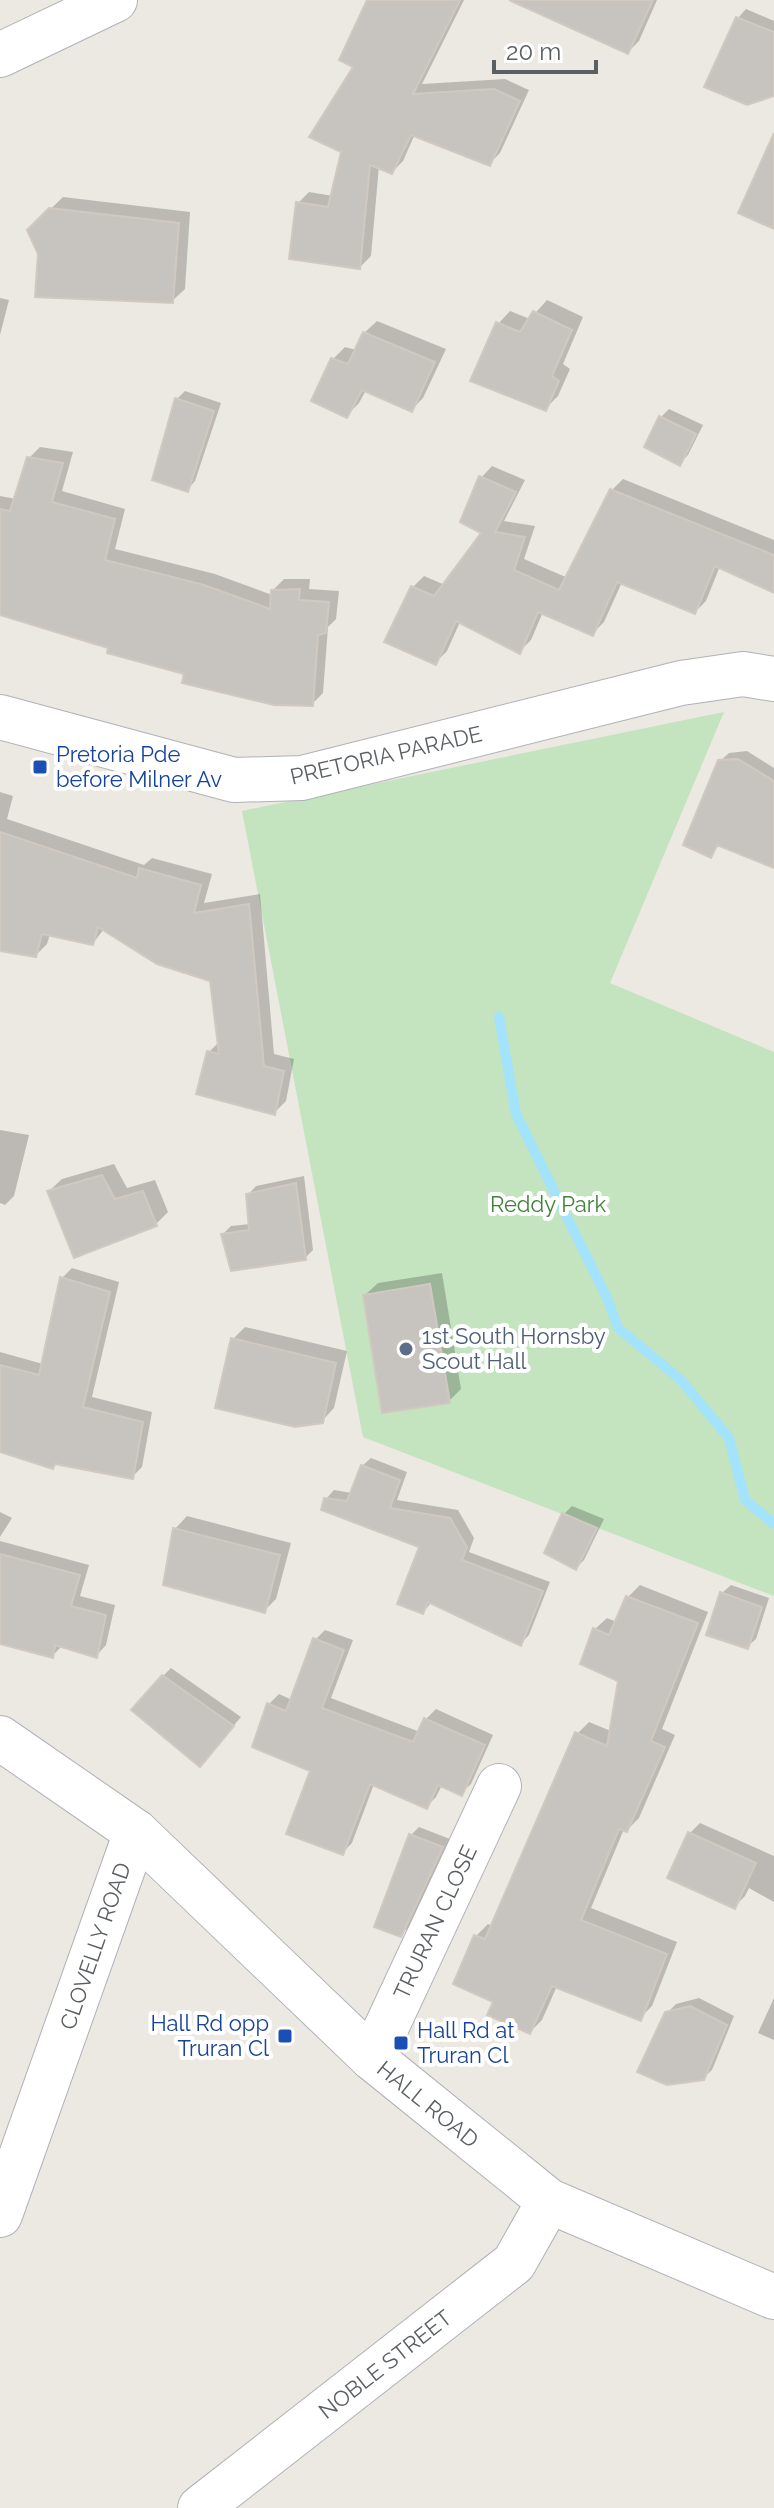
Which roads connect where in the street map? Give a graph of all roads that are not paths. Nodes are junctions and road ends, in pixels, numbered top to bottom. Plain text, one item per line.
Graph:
1 (115, 0) edge
2 (0, 55) edge
3 (774, 679) edge
4 (0, 717) edge
5 (0, 1738) edge
6 (499, 1786) dead end
7 (136, 1832) junction
8 (372, 2058) junction
9 (549, 2201) junction
10 (0, 2215) edge
11 (774, 2297) edge
12 (200, 2508) edge

1 - 2 street
3 - 4 street, PRETORIA PARADE
5 - 7 street
6 - 8 street, TRURAN CLOSE
7 - 8 street, HALL ROAD
7 - 10 street, CLOVELLY ROAD
8 - 9 street, HALL ROAD
9 - 11 street, HALL ROAD
9 - 12 street, NOBLE STREET

